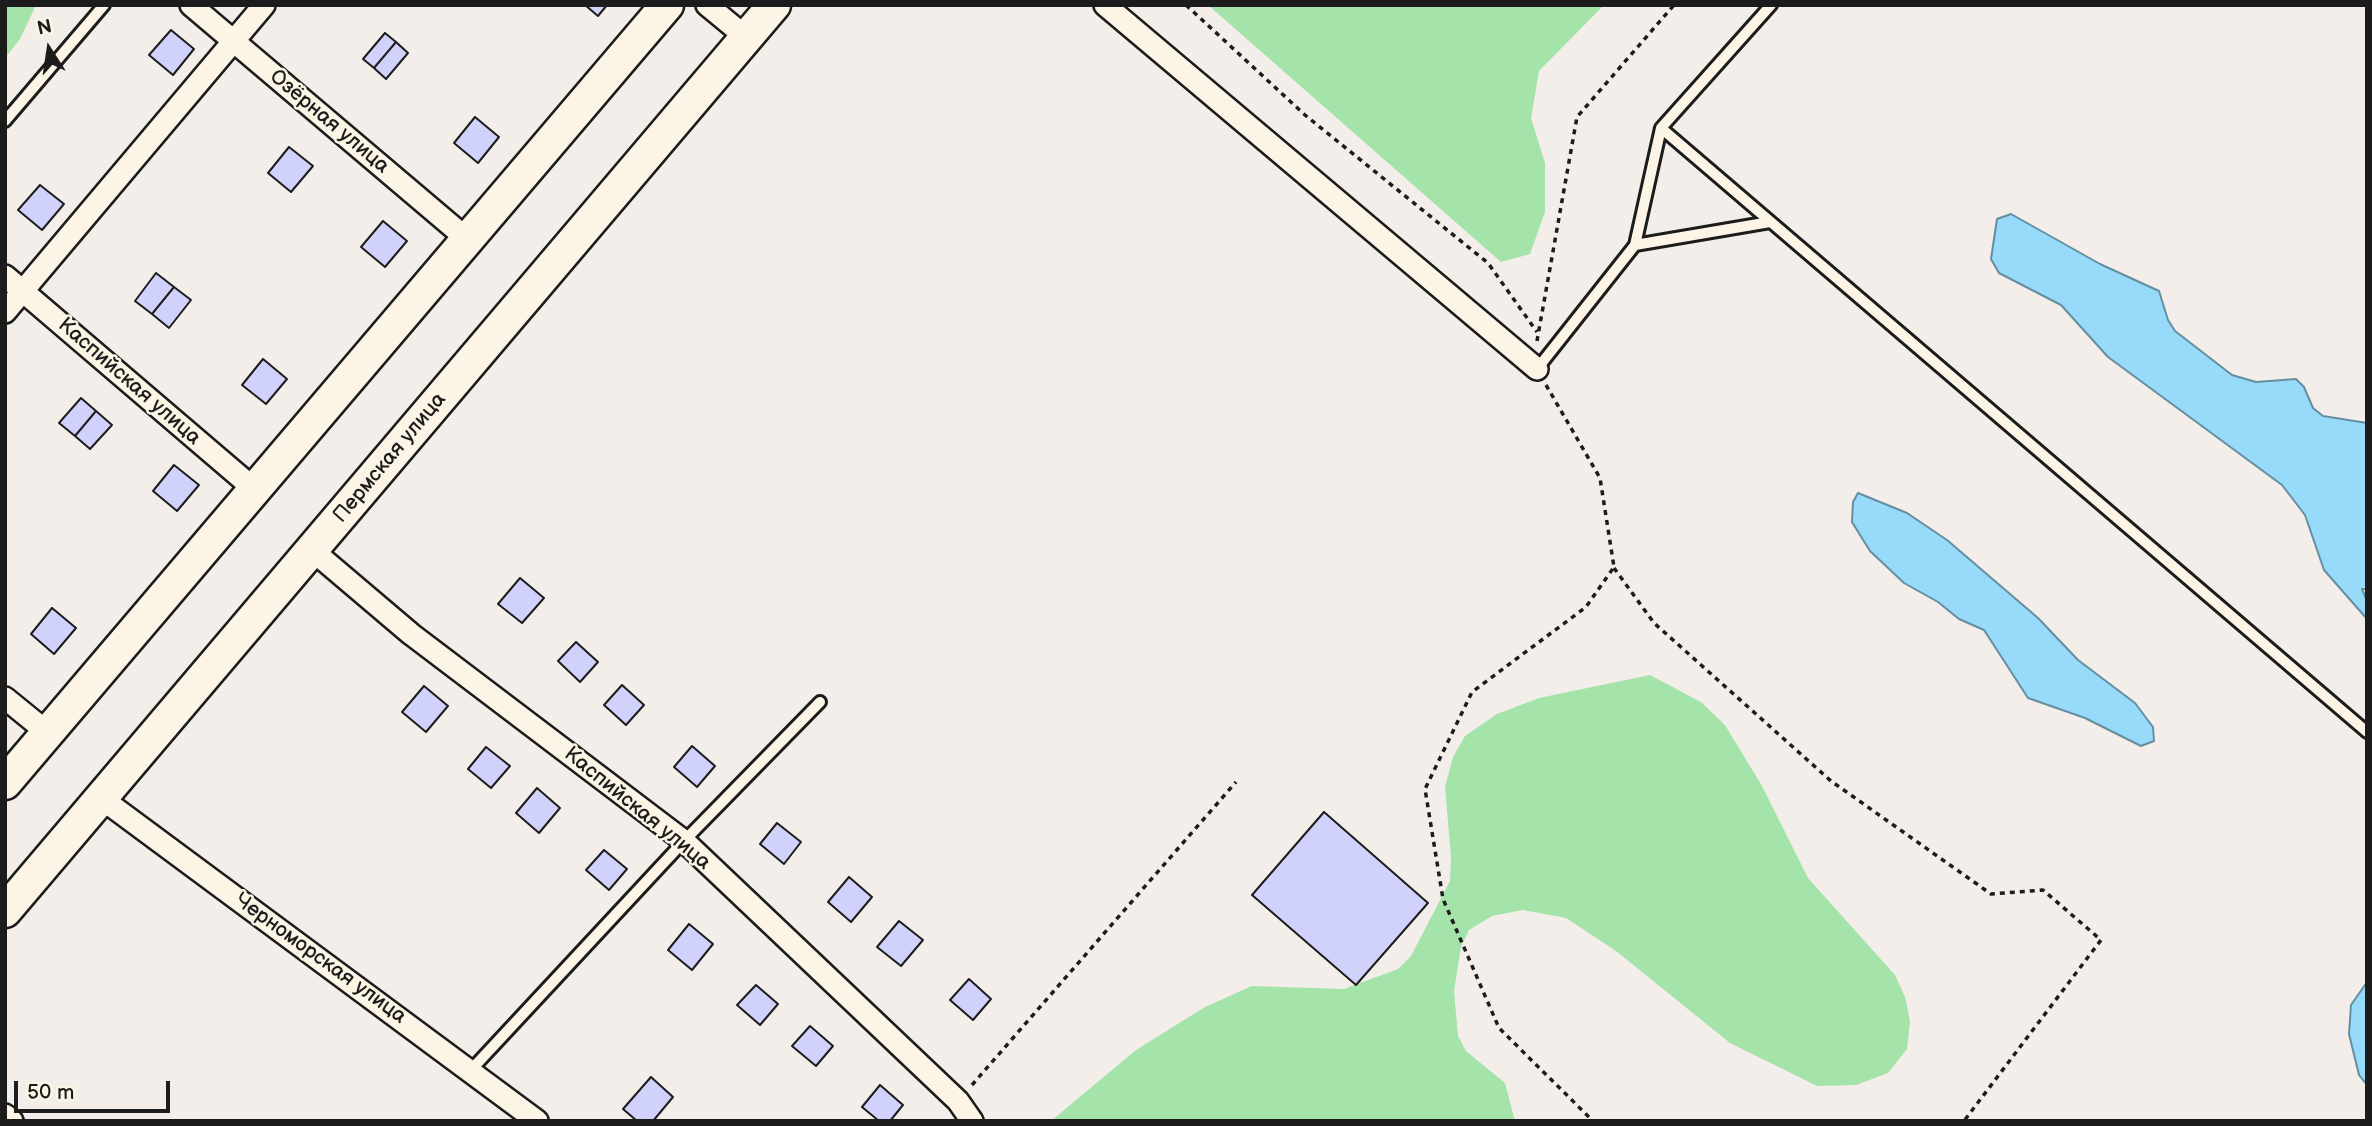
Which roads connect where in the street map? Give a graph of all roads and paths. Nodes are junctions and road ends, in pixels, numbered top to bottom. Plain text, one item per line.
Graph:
1 (104, 5) edge
2 (191, 5) edge
3 (264, 5) edge
4 (667, 5) edge
5 (707, 5) edge
6 (774, 5) edge
7 (1105, 5) edge
8 (1186, 5) edge
9 (1674, 5) edge
10 (1771, 5) edge
11 (747, 38) junction
12 (233, 42) junction
13 (5, 121) edge
14 (1661, 128) junction
15 (1770, 222) junction
16 (467, 239) junction
17 (1635, 245) junction
18 (5, 276) edge
19 (23, 290) junction
20 (5, 312) edge
21 (1537, 332) junction
22 (1537, 369) junction
23 (253, 488) junction
24 (312, 550) junction
25 (1614, 568) junction
26 (5, 698) edge
27 (820, 702) dead end
28 (2367, 732) edge
29 (48, 733) junction
30 (1236, 782) dead end
31 (5, 783) edge
32 (101, 799) junction
33 (684, 842) junction
34 (5, 911) edge
35 (471, 1070) junction
36 (958, 1101) junction
37 (5, 1115) edge
38 (12, 1121) edge
39 (537, 1121) edge
40 (972, 1121) edge
41 (1593, 1121) edge
42 (1965, 1121) edge

1 - 13 lane
2 - 12 street, Озёрная улица
3 - 12 street
4 - 16 street
5 - 11 street
6 - 11 street, Пермская улица
7 - 22 street
8 - 21 path
9 - 21 path
10 - 14 lane
11 - 24 street, Пермская улица
12 - 16 street, Озёрная улица
12 - 19 street
14 - 15 lane
14 - 17 lane
15 - 17 lane
15 - 28 lane
16 - 23 street
17 - 22 lane
18 - 19 street, Каспийская улица
19 - 20 street
19 - 23 street, Каспийская улица
21 - 22 path
22 - 25 path
23 - 29 street
24 - 32 street, Пермская улица
24 - 33 street, Каспийская улица
25 - 41 path
25 - 42 path
26 - 29 street
27 - 33 lane
29 - 31 street
30 - 36 path
32 - 34 street, Пермская улица
32 - 35 street, Черноморская улица
33 - 35 lane
33 - 36 street, Каспийская улица
35 - 39 street, Черноморская улица
36 - 40 street, Каспийская улица
37 - 38 street

